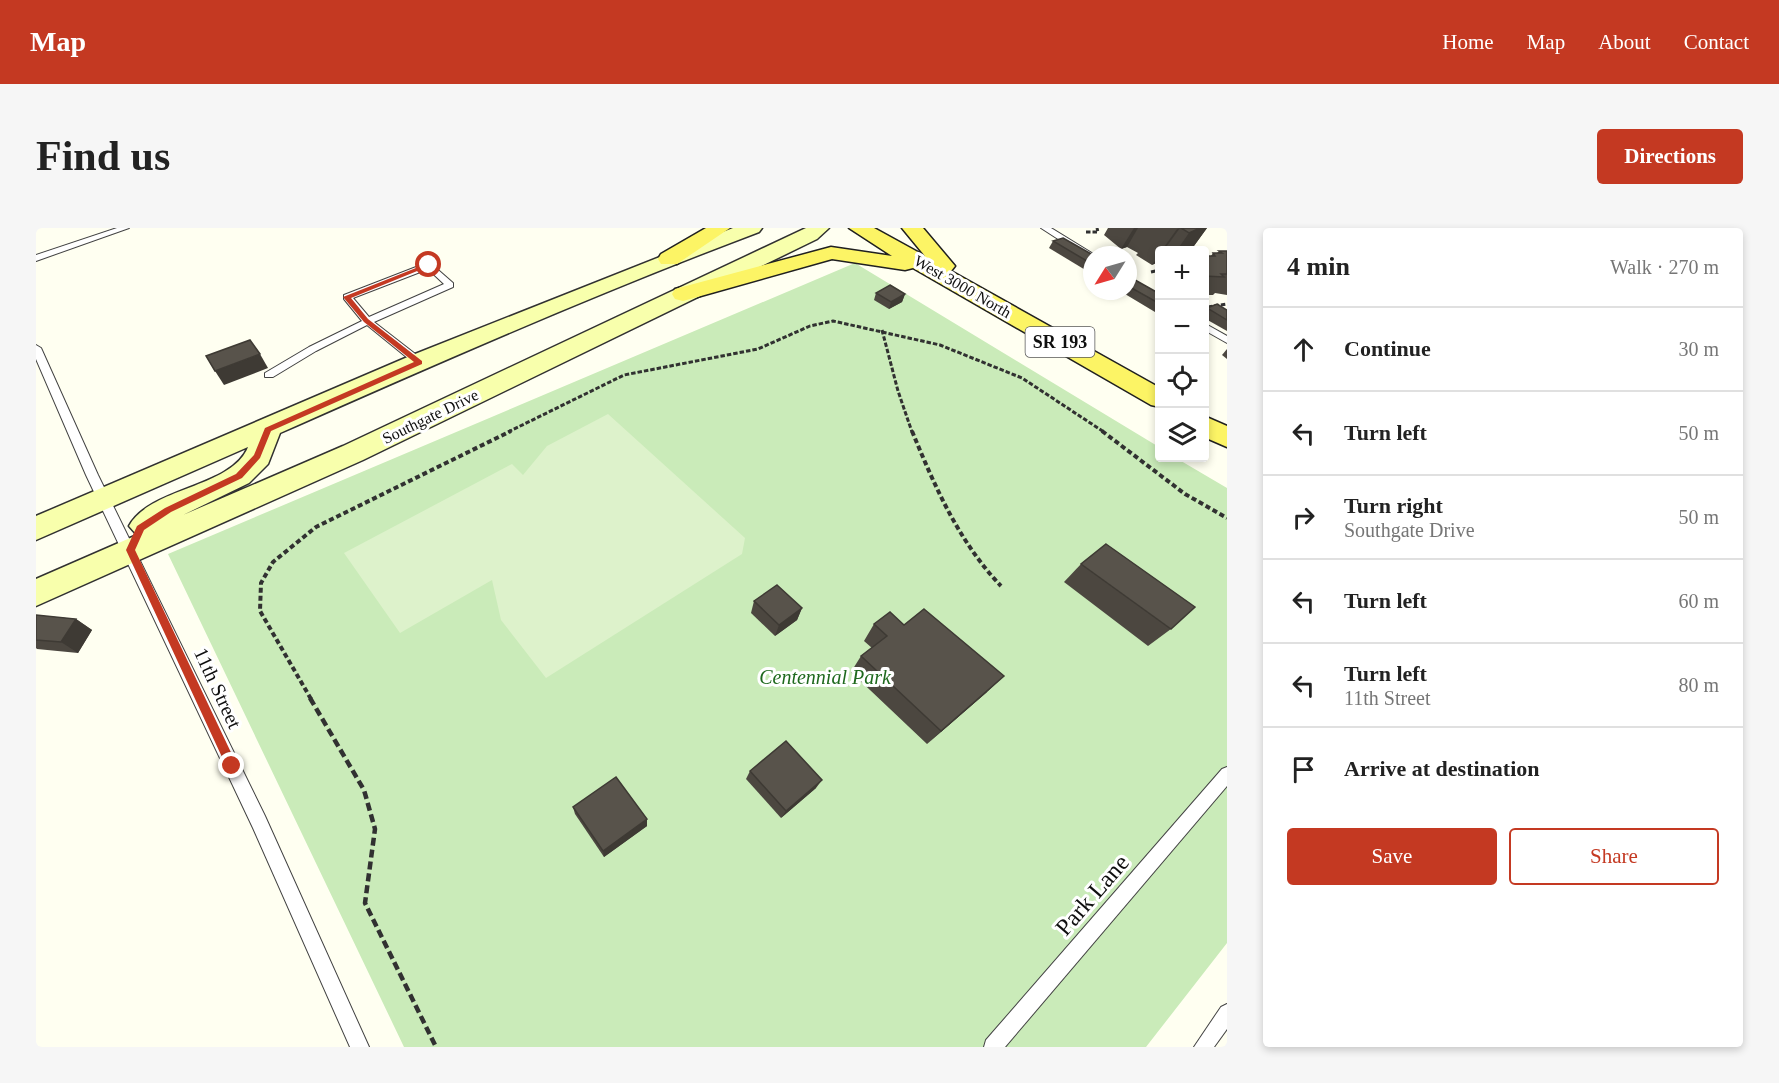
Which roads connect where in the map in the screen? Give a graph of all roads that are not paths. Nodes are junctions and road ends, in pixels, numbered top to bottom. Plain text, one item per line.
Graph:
1 (125, 228) edge
2 (720, 228) edge
3 (752, 228) edge
4 (819, 228) edge
5 (860, 228) edge
6 (912, 228) edge
7 (1045, 228) edge
8 (1083, 251) edge
9 (36, 258) edge
10 (669, 259) junction
11 (931, 268) junction
12 (961, 285) junction
13 (683, 294) junction
14 (366, 320) junction
15 (1209, 329) edge
16 (1227, 340) edge
17 (36, 348) edge
18 (419, 362) junction
19 (269, 375) dead end
20 (1155, 396) edge
21 (1209, 428) edge
22 (268, 430) junction
23 (1227, 438) edge
24 (104, 499) junction
25 (36, 529) edge
26 (130, 550) junction
27 (36, 593) edge
28 (1227, 774) edge
29 (1227, 1013) edge
30 (360, 1047) edge
31 (993, 1047) edge
32 (1203, 1047) edge

1 - 9 lane
2 - 10 main road
3 - 10 main road
4 - 13 main road, Southgate Drive
5 - 11 main road, West 3000 North / SR 193
6 - 12 main road
7 - 8 lane
10 - 18 main road
11 - 12 main road, West 3000 North / SR 193
11 - 13 main road
12 - 20 main road, West 3000 North / SR 193
13 - 26 main road, Southgate Drive
14 - 14 lane
14 - 18 lane
14 - 19 lane
15 - 16 lane
17 - 24 lane, 11th Street
18 - 22 main road
21 - 23 main road
22 - 24 main road
22 - 26 main road
24 - 25 main road
24 - 26 lane, 11th Street
26 - 27 main road, Southgate Drive
26 - 30 lane, 11th Street
28 - 31 lane, Park Lane
29 - 32 lane

